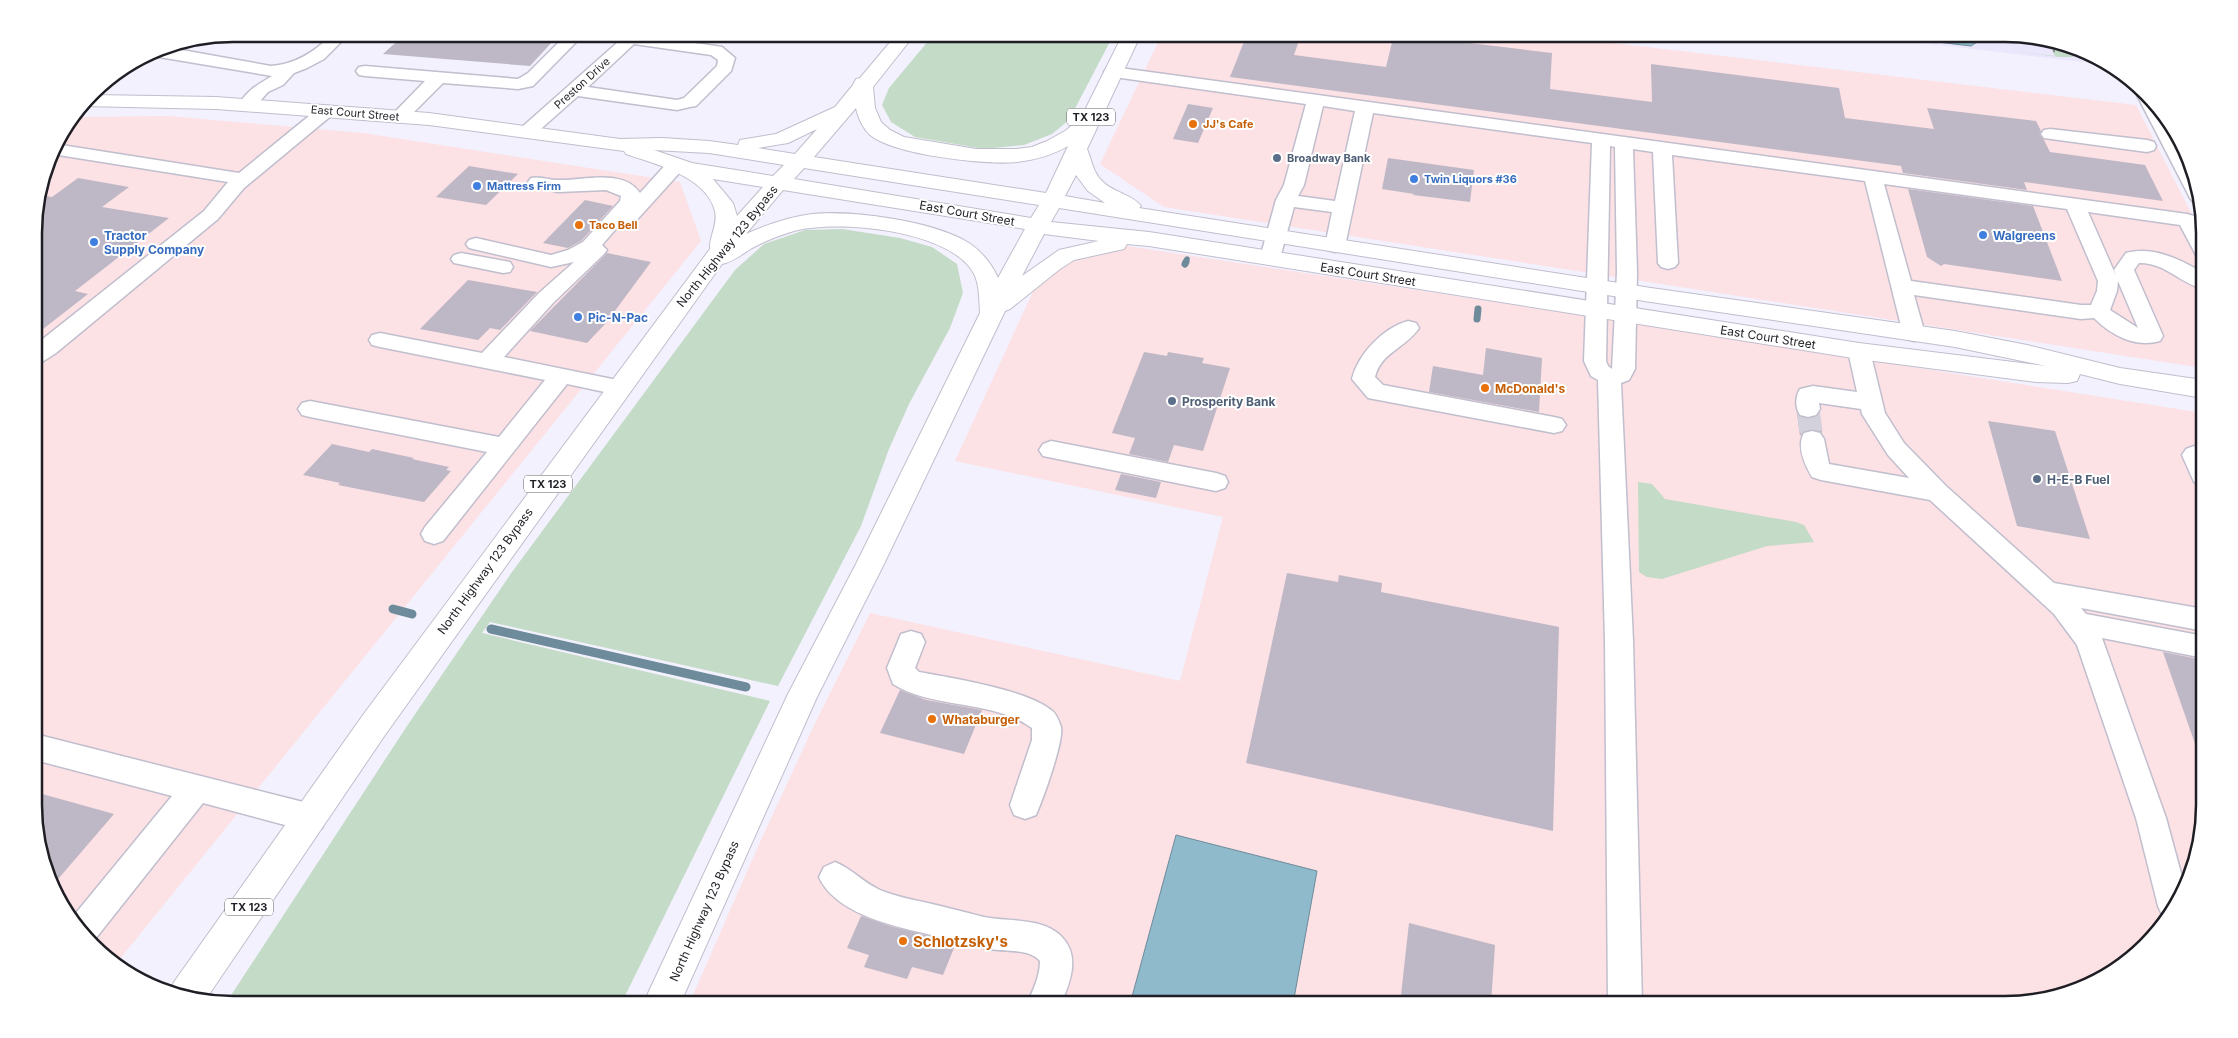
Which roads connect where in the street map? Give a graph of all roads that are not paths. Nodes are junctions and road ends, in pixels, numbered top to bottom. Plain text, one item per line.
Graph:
1 (333, 42) edge
2 (568, 42) edge
3 (627, 42) edge
4 (666, 42) edge
5 (899, 42) edge
6 (1128, 42) edge
7 (170, 54) edge
8 (365, 70) dead end
9 (279, 71) junction
10 (1113, 72) junction
11 (438, 78) junction
12 (863, 83) junction
13 (575, 90) junction
14 (1316, 100) junction
15 (95, 101) edge
16 (247, 105) junction
17 (845, 107) junction
18 (1365, 107) junction
19 (326, 111) junction
20 (399, 117) junction
21 (1090, 119) junction
22 (2162, 126) edge
23 (528, 132) junction
24 (2050, 134) dead end
25 (1601, 139) junction
26 (1624, 143) junction
27 (620, 145) junction
28 (2147, 146) dead end
29 (709, 147) junction
30 (1662, 148) junction
31 (61, 150) edge
32 (1078, 151) junction
33 (800, 161) junction
34 (2183, 165) edge
35 (682, 167) junction
36 (1873, 177) junction
37 (243, 179) junction
38 (538, 182) dead end
39 (778, 183) junction
40 (1286, 200) junction
41 (1053, 201) junction
42 (2075, 205) junction
43 (1343, 208) junction
44 (1159, 218) junction
45 (1038, 226) junction
46 (1276, 236) junction
47 (2196, 237) edge
48 (1149, 239) junction
49 (476, 244) dead end
50 (1335, 246) junction
51 (1270, 258) junction
52 (461, 259) dead end
53 (1668, 263) dead end
54 (710, 264) junction
55 (569, 278) junction
56 (2196, 278) edge
57 (1597, 286) junction
58 (1901, 286) junction
59 (1626, 303) junction
60 (1597, 310) junction
61 (2099, 312) junction
62 (992, 313) junction
63 (1400, 334) dead end
64 (1914, 334) junction
65 (380, 340) dead end
66 (1858, 351) junction
67 (42, 352) edge
68 (488, 360) junction
69 (562, 375) junction
70 (2120, 376) junction
71 (1609, 377) junction
72 (619, 387) junction
73 (2196, 388) edge
74 (1871, 402) junction
75 (310, 409) dead end
76 (1808, 409) tunnel mouth
77 (1554, 425) dead end
78 (1812, 439) tunnel mouth
79 (505, 447) junction
80 (1051, 450) dead end
81 (1216, 482) dead end
82 (1937, 492) junction
83 (434, 534) dead end
84 (2048, 592) junction
85 (2196, 619) edge
86 (2078, 623) junction
87 (911, 642) dead end
88 (2196, 645) edge
89 (42, 749) edge
90 (196, 789) junction
91 (1025, 805) dead end
92 (310, 818) junction
93 (835, 877) dead end
94 (2172, 897) edge
95 (85, 925) edge
96 (191, 991) edge
97 (666, 996) edge
98 (1047, 996) edge
99 (1625, 996) edge

1 - 9 street
2 - 11 street
3 - 13 street, Preston Drive
4 - 13 street
5 - 12 main road, TX 123
6 - 10 main road, TX 123
7 - 9 street
8 - 11 street
9 - 16 street
10 - 14 street
10 - 21 main road, TX 123
11 - 20 street
12 - 17 main road, TX 123
12 - 21 main road
13 - 23 street, Preston Drive
14 - 18 street
14 - 40 street
15 - 16 main road, East Court Street
16 - 19 main road, East Court Street
17 - 29 main road
17 - 33 main road, TX 123
18 - 25 street
18 - 43 street
19 - 20 main road, East Court Street
19 - 37 street
20 - 23 main road, East Court Street
21 - 32 main road, TX 123
22 - 34 street
23 - 27 main road, East Court Street
24 - 28 street
25 - 26 street
25 - 57 street
26 - 30 street
26 - 59 street
27 - 29 main road, East Court Street
27 - 35 main road, East Court Street
29 - 33 main road, East Court Street
30 - 36 street
30 - 53 street
31 - 37 street
32 - 41 main road, TX 123
32 - 44 main road
33 - 39 main road, North Highway 123 Bypass / TX 123
33 - 41 main road, East Court Street
35 - 39 main road, East Court Street
35 - 54 main road
35 - 55 street
36 - 42 street
36 - 58 street
37 - 67 street
38 - 49 street
39 - 45 main road, East Court Street
39 - 54 main road, North Highway 123 Bypass / TX 123
40 - 43 street
40 - 46 street
41 - 44 main road, East Court Street
41 - 45 main road, North Highway 123 Bypass / TX 123
42 - 47 street
42 - 61 street
43 - 50 street
44 - 46 main road, East Court Street
45 - 48 main road, East Court Street
45 - 62 main road, North Highway 123 Bypass / TX 123
46 - 50 main road, East Court Street
46 - 51 street
48 - 51 main road, East Court Street
48 - 62 main road
50 - 57 main road, East Court Street
51 - 60 main road, East Court Street
52 - 55 street
54 - 62 main road
54 - 72 main road, North Highway 123 Bypass / TX 123
55 - 68 street
56 - 61 street
57 - 59 main road, East Court Street
57 - 60 street
58 - 61 street
58 - 64 street
59 - 60 main road, East Court Street
59 - 64 main road, East Court Street
59 - 66 main road, East Court Street
59 - 71 street
60 - 71 street
62 - 97 main road, North Highway 123 Bypass / TX 123
63 - 77 street
64 - 70 main road, East Court Street
65 - 68 street
66 - 70 main road, East Court Street
66 - 74 street
68 - 69 street
69 - 72 street
69 - 79 street
70 - 73 main road, East Court Street
71 - 99 street
72 - 92 main road, North Highway 123 Bypass / TX 123
74 - 76 street
74 - 82 street
75 - 79 street
78 - 82 street
79 - 83 street
80 - 81 street
82 - 84 street
84 - 85 street
84 - 86 street
86 - 88 street
86 - 94 street
87 - 91 street
89 - 90 street
90 - 92 street
90 - 95 street
92 - 96 main road, North Highway 123 Bypass / TX 123
93 - 98 street

